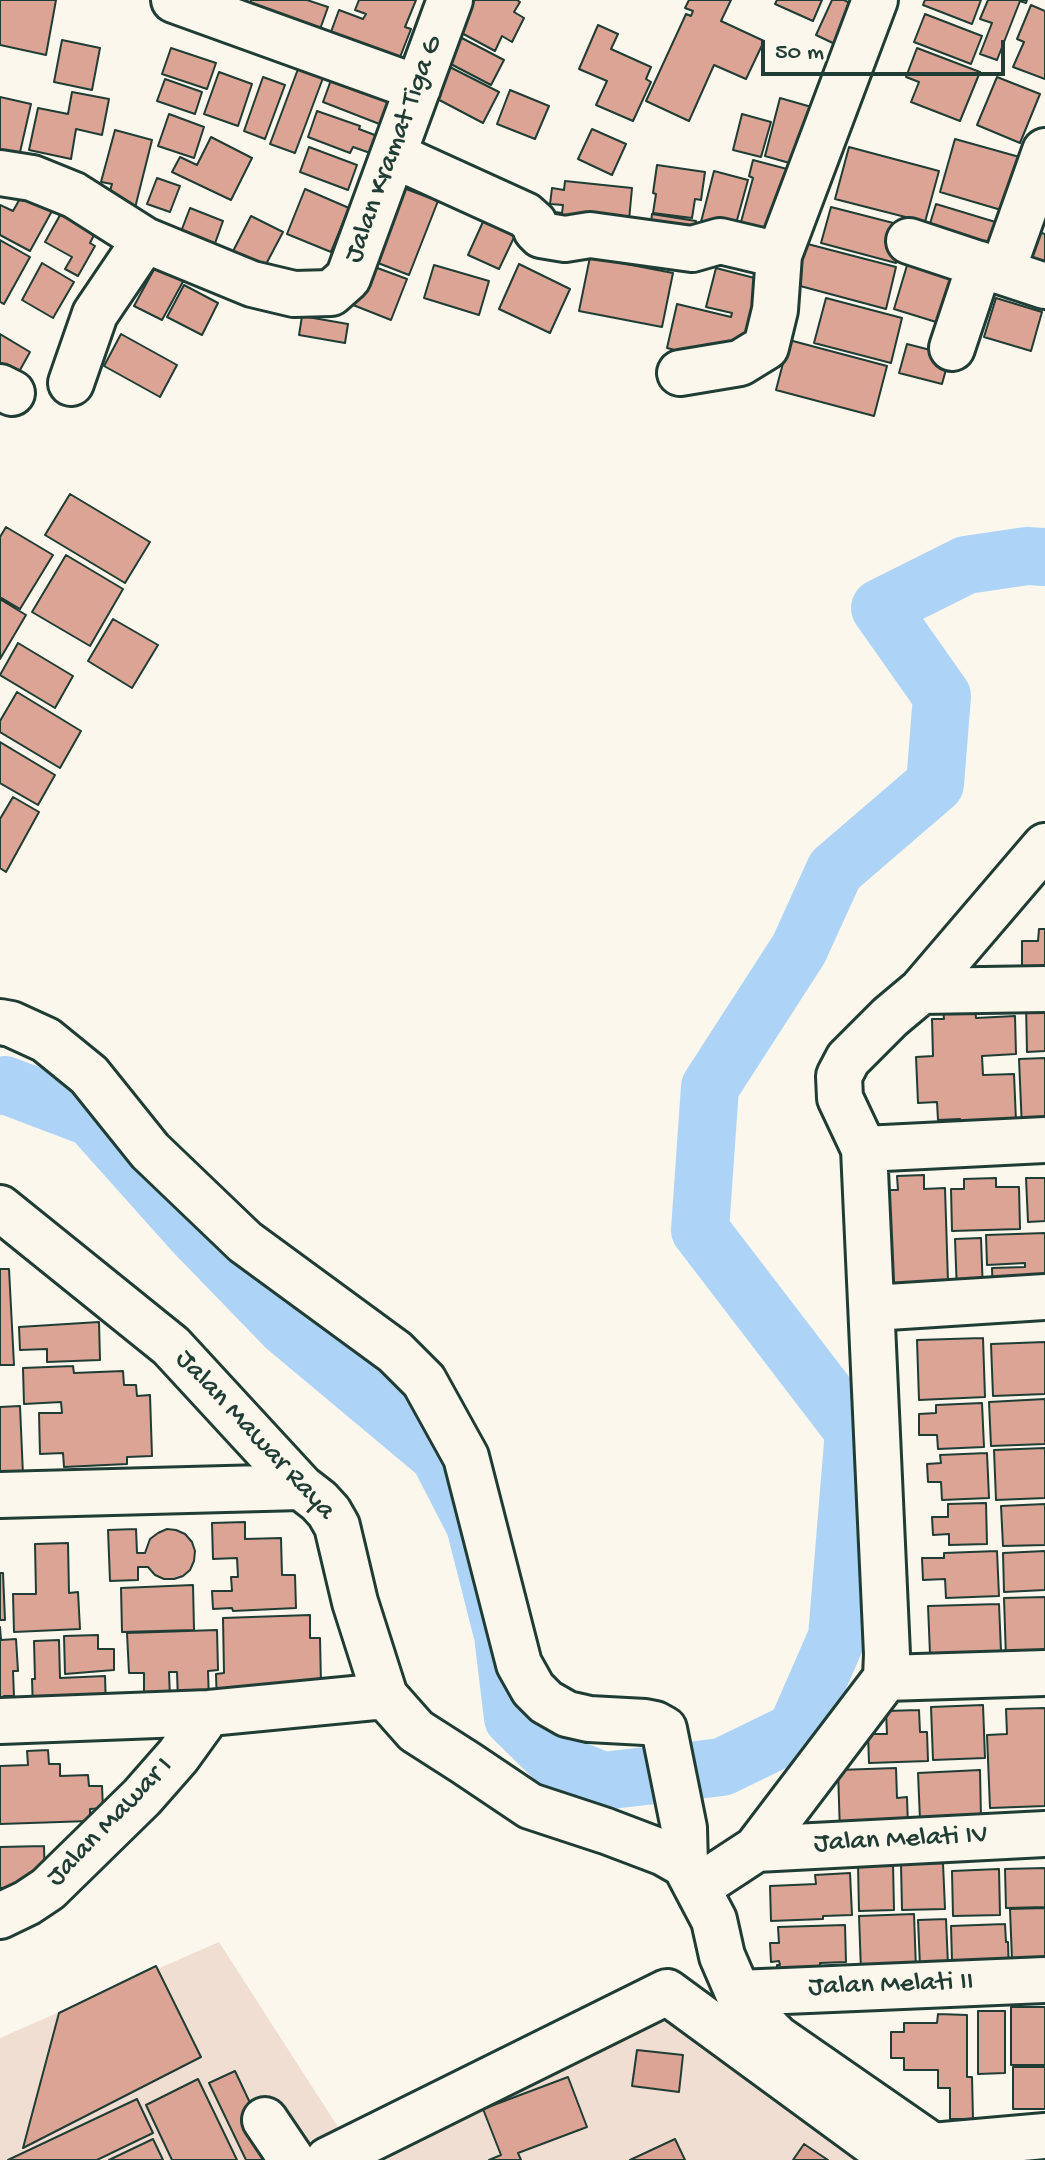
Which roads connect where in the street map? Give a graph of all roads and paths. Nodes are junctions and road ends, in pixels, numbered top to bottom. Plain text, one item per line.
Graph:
1 (174, 0) edge
2 (450, 0) edge
3 (875, 0) edge
4 (418, 88) junction
5 (1045, 151) edge
6 (393, 155) junction
7 (0, 173) edge
8 (145, 240) junction
9 (909, 241) dead end
10 (779, 255) junction
11 (991, 268) junction
12 (1045, 286) edge
13 (952, 348) dead end
14 (680, 373) dead end
15 (71, 383) dead end
16 (1045, 846) edge
17 (1045, 989) edge
18 (921, 991) junction
19 (0, 1022) edge
20 (1045, 1140) edge
21 (864, 1149) junction
22 (0, 1208) edge
23 (1045, 1297) edge
24 (872, 1308) junction
25 (301, 1487) junction
26 (0, 1495) edge
27 (1045, 1673) edge
28 (886, 1678) junction
29 (385, 1696) junction
30 (209, 1713) junction
31 (0, 1721) edge
32 (1045, 1834) edge
33 (756, 1849) junction
34 (689, 1860) junction
35 (0, 1916) edge
36 (1045, 1980) edge
37 (738, 1993) junction
38 (265, 2120) dead end
39 (1045, 2136) edge
40 (927, 2155) edge
41 (292, 2160) edge
42 (328, 2160) edge

1 - 4 street
2 - 4 street, Jalan Kramat Tiga G
3 - 10 street
4 - 6 street, Jalan Kramat Tiga G
5 - 11 street
6 - 8 street, Jalan Kramat Tiga G
6 - 10 street
7 - 8 street
8 - 15 street
9 - 11 street
10 - 14 street
11 - 12 street
11 - 13 street
16 - 18 street
17 - 18 street
18 - 21 street
19 - 34 street
20 - 21 street
21 - 24 street
22 - 25 street, Jalan Mawar Raya
23 - 24 street
24 - 28 street
25 - 26 street
25 - 29 street, Jalan Mawar Raya
27 - 28 street
28 - 33 street
29 - 30 street, Jalan Mawar I
29 - 34 street, Jalan Mawar Raya
30 - 31 street, Jalan Mawar I
30 - 35 street, Jalan Mawar I
32 - 33 street, Jalan Melati IV
33 - 34 street
34 - 37 street
36 - 37 street, Jalan Melati II
37 - 40 street
38 - 41 street
39 - 40 street
40 - 42 street

